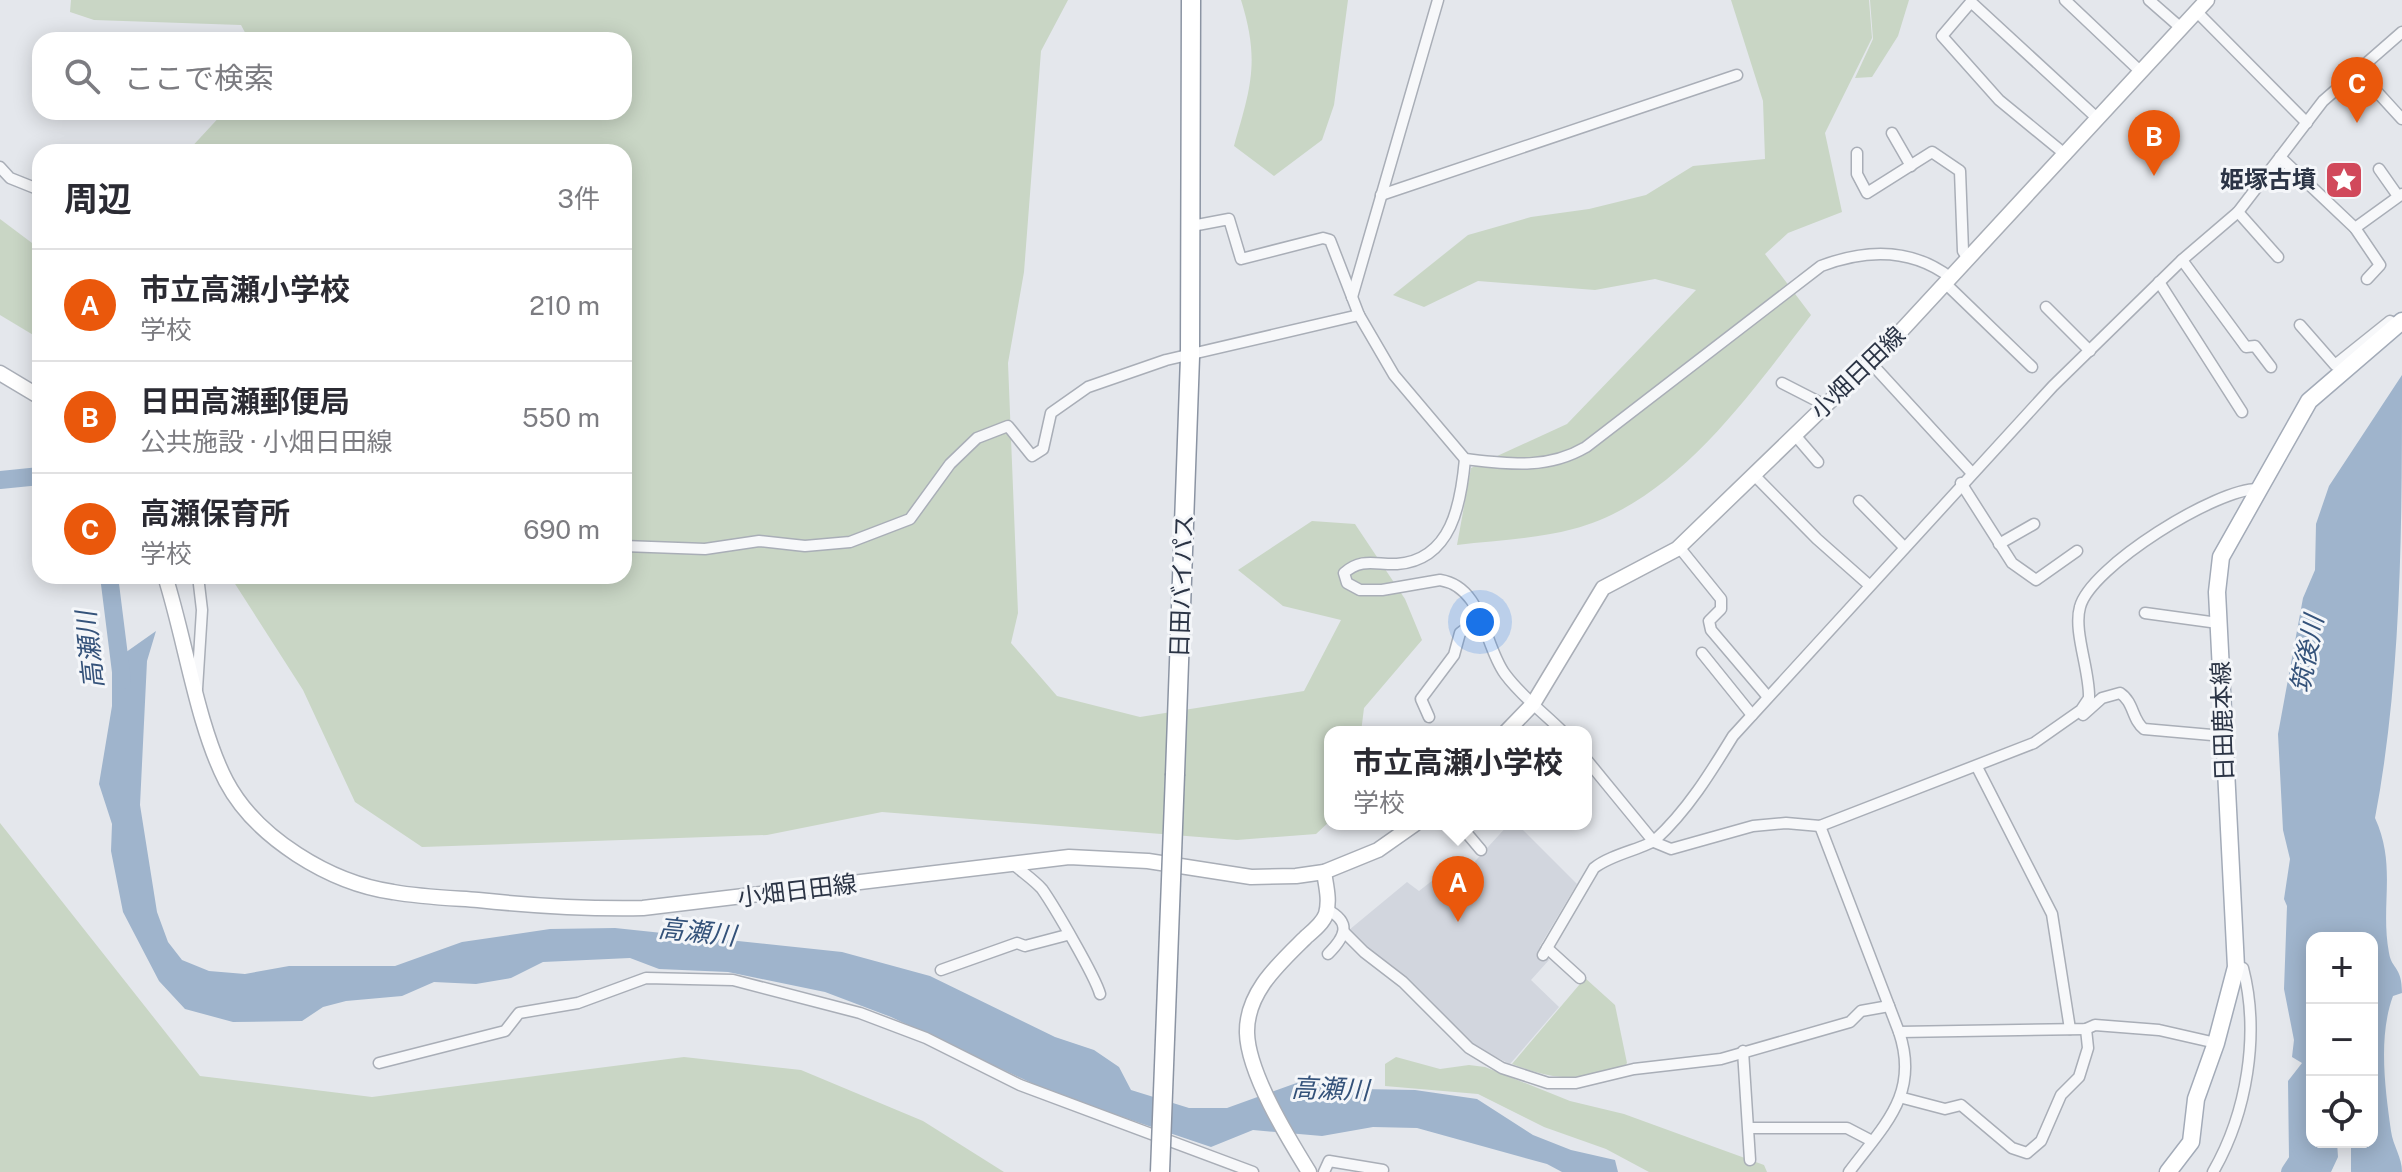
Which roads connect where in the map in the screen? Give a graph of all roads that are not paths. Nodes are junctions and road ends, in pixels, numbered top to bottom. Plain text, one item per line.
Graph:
1 (1191, 0) edge
2 (2065, 0) edge
3 (2149, 0) edge
4 (2207, 0) edge
5 (1439, 1) edge
6 (1972, 1) edge
7 (2197, 12) junction
8 (2181, 28) junction
9 (2402, 32) edge
10 (2358, 71) junction
11 (2141, 72) junction
12 (1737, 75) dead end
13 (2098, 119) junction
14 (2402, 119) edge
15 (2307, 123) junction
16 (1892, 133) dead end
17 (1857, 153) dead end
18 (2066, 155) junction
19 (2280, 157) junction
20 (1911, 166) junction
21 (0, 167) edge
22 (2379, 169) dead end
23 (32, 187) edge
24 (1381, 195) junction
25 (2400, 195) edge
26 (2238, 212) junction
27 (1192, 226) junction
28 (2355, 228) junction
29 (2278, 257) dead end
30 (1968, 259) junction
31 (2182, 260) junction
32 (2367, 279) dead end
33 (1948, 281) junction
34 (2159, 282) junction
35 (1352, 297) junction
36 (2046, 307) dead end
37 (1359, 315) junction
38 (2400, 323) edge
39 (2300, 325) dead end
40 (2090, 351) junction
41 (1190, 357) junction
42 (1870, 362) junction
43 (2032, 367) dead end
44 (2271, 367) dead end
45 (0, 373) edge
46 (1782, 383) dead end
47 (32, 392) edge
48 (1825, 405) junction
49 (2242, 412) dead end
50 (1794, 434) junction
51 (1465, 459) junction
52 (1818, 462) dead end
53 (1971, 472) junction
54 (1753, 474) junction
55 (1961, 483) junction
56 (2259, 489) junction
57 (1859, 501) dead end
58 (2034, 524) dead end
59 (1999, 544) junction
60 (632, 546) edge
61 (1679, 547) junction
62 (1904, 547) junction
63 (2077, 551) dead end
64 (167, 584) edge
65 (199, 584) edge
66 (1869, 585) junction
67 (2145, 613) dead end
68 (1480, 618) junction
69 (2218, 623) junction
70 (1702, 653) dead end
71 (197, 689) junction
72 (1768, 697) junction
73 (1533, 704) junction
74 (1752, 715) junction
75 (1429, 717) dead end
76 (1512, 726) edge
77 (1557, 726) edge
78 (2045, 735) junction
79 (2223, 736) junction
80 (1592, 766) edge
81 (1977, 767) junction
82 (1820, 826) junction
83 (1406, 830) edge
84 (1464, 830) edge
85 (1654, 842) junction
86 (1481, 850) dead end
87 (1013, 864) junction
88 (1324, 872) junction
89 (1326, 909) junction
90 (1345, 933) junction
91 (1067, 935) junction
92 (1328, 954) dead end
93 (2243, 968) dead end
94 (941, 970) dead end
95 (1580, 978) dead end
96 (1100, 994) dead end
97 (1889, 1006) junction
98 (2070, 1029) junction
99 (2086, 1029) junction
100 (1899, 1032) junction
101 (2216, 1043) junction
102 (1743, 1051) junction
103 (379, 1063) dead end
104 (1903, 1098) junction
105 (1750, 1128) junction
106 (1872, 1141) junction
107 (1750, 1160) dead end
108 (1383, 1170) dead end
109 (1160, 1172) edge
110 (1253, 1172) edge
111 (1309, 1172) edge
112 (1324, 1172) edge
113 (1849, 1172) edge
114 (2168, 1172) edge
115 (2213, 1172) edge

1 - 27 highway, 日田バイパス
2 - 11 street
3 - 8 street
4 - 7 main road, 小畑日田線
5 - 24 street
6 - 13 street
6 - 18 street
7 - 8 main road, 小畑日田線
7 - 15 street
8 - 11 main road, 小畑日田線
9 - 10 street
10 - 14 street
10 - 15 street
11 - 13 main road, 小畑日田線
12 - 24 street
13 - 18 main road, 小畑日田線
15 - 19 street
16 - 20 street
17 - 20 street
18 - 30 main road, 小畑日田線
19 - 26 street
19 - 28 street
20 - 30 street
21 - 23 street
22 - 25 street
24 - 35 street
25 - 28 street
26 - 29 street
26 - 31 street
27 - 35 street
27 - 41 highway, 日田バイパス
28 - 32 street
30 - 33 main road, 小畑日田線
31 - 34 street
31 - 44 street
33 - 42 main road, 小畑日田線
33 - 43 street
33 - 51 street
34 - 40 street
34 - 49 street
35 - 37 street
36 - 40 street
37 - 41 street
37 - 51 street
38 - 39 street
38 - 56 main road, 日田鹿本線
40 - 53 street
41 - 60 street
41 - 109 highway, 日田バイパス, bridge
42 - 48 main road, 小畑日田線
42 - 53 street
45 - 47 main road
46 - 48 street
48 - 50 main road, 小畑日田線
50 - 52 street
50 - 54 main road, 小畑日田線
51 - 68 street
53 - 55 street
54 - 61 main road, 小畑日田線
54 - 66 street
55 - 59 street
55 - 62 street
56 - 69 main road, 日田鹿本線
56 - 78 street
57 - 62 street
58 - 59 street
59 - 63 street
61 - 72 street
61 - 73 main road, 小畑日田線
62 - 66 street
64 - 71 main road, 小畑日田線
65 - 71 street
66 - 72 street
67 - 69 street
68 - 73 street
68 - 75 street
69 - 79 main road, 日田鹿本線
70 - 74 street
71 - 87 main road, 小畑日田線
72 - 74 street
73 - 76 main road, 小畑日田線
73 - 77 street
74 - 85 street
78 - 79 street
78 - 81 street
79 - 101 main road, 日田鹿本線
80 - 85 street
81 - 82 street
81 - 98 street
82 - 85 street
82 - 97 street
83 - 88 main road, 小畑日田線
84 - 86 street
85 - 95 street
87 - 88 main road, 小畑日田線
87 - 91 street
88 - 89 main road
89 - 90 street
89 - 111 main road
90 - 92 street
90 - 102 street
91 - 94 street
91 - 96 street
93 - 115 street
97 - 100 street
97 - 102 street
98 - 99 street
98 - 100 street
99 - 101 street
99 - 104 street
100 - 104 street
101 - 114 main road, 日田鹿本線
102 - 105 street
103 - 110 street
104 - 106 street
105 - 106 street
105 - 107 street
106 - 113 street
108 - 112 street

